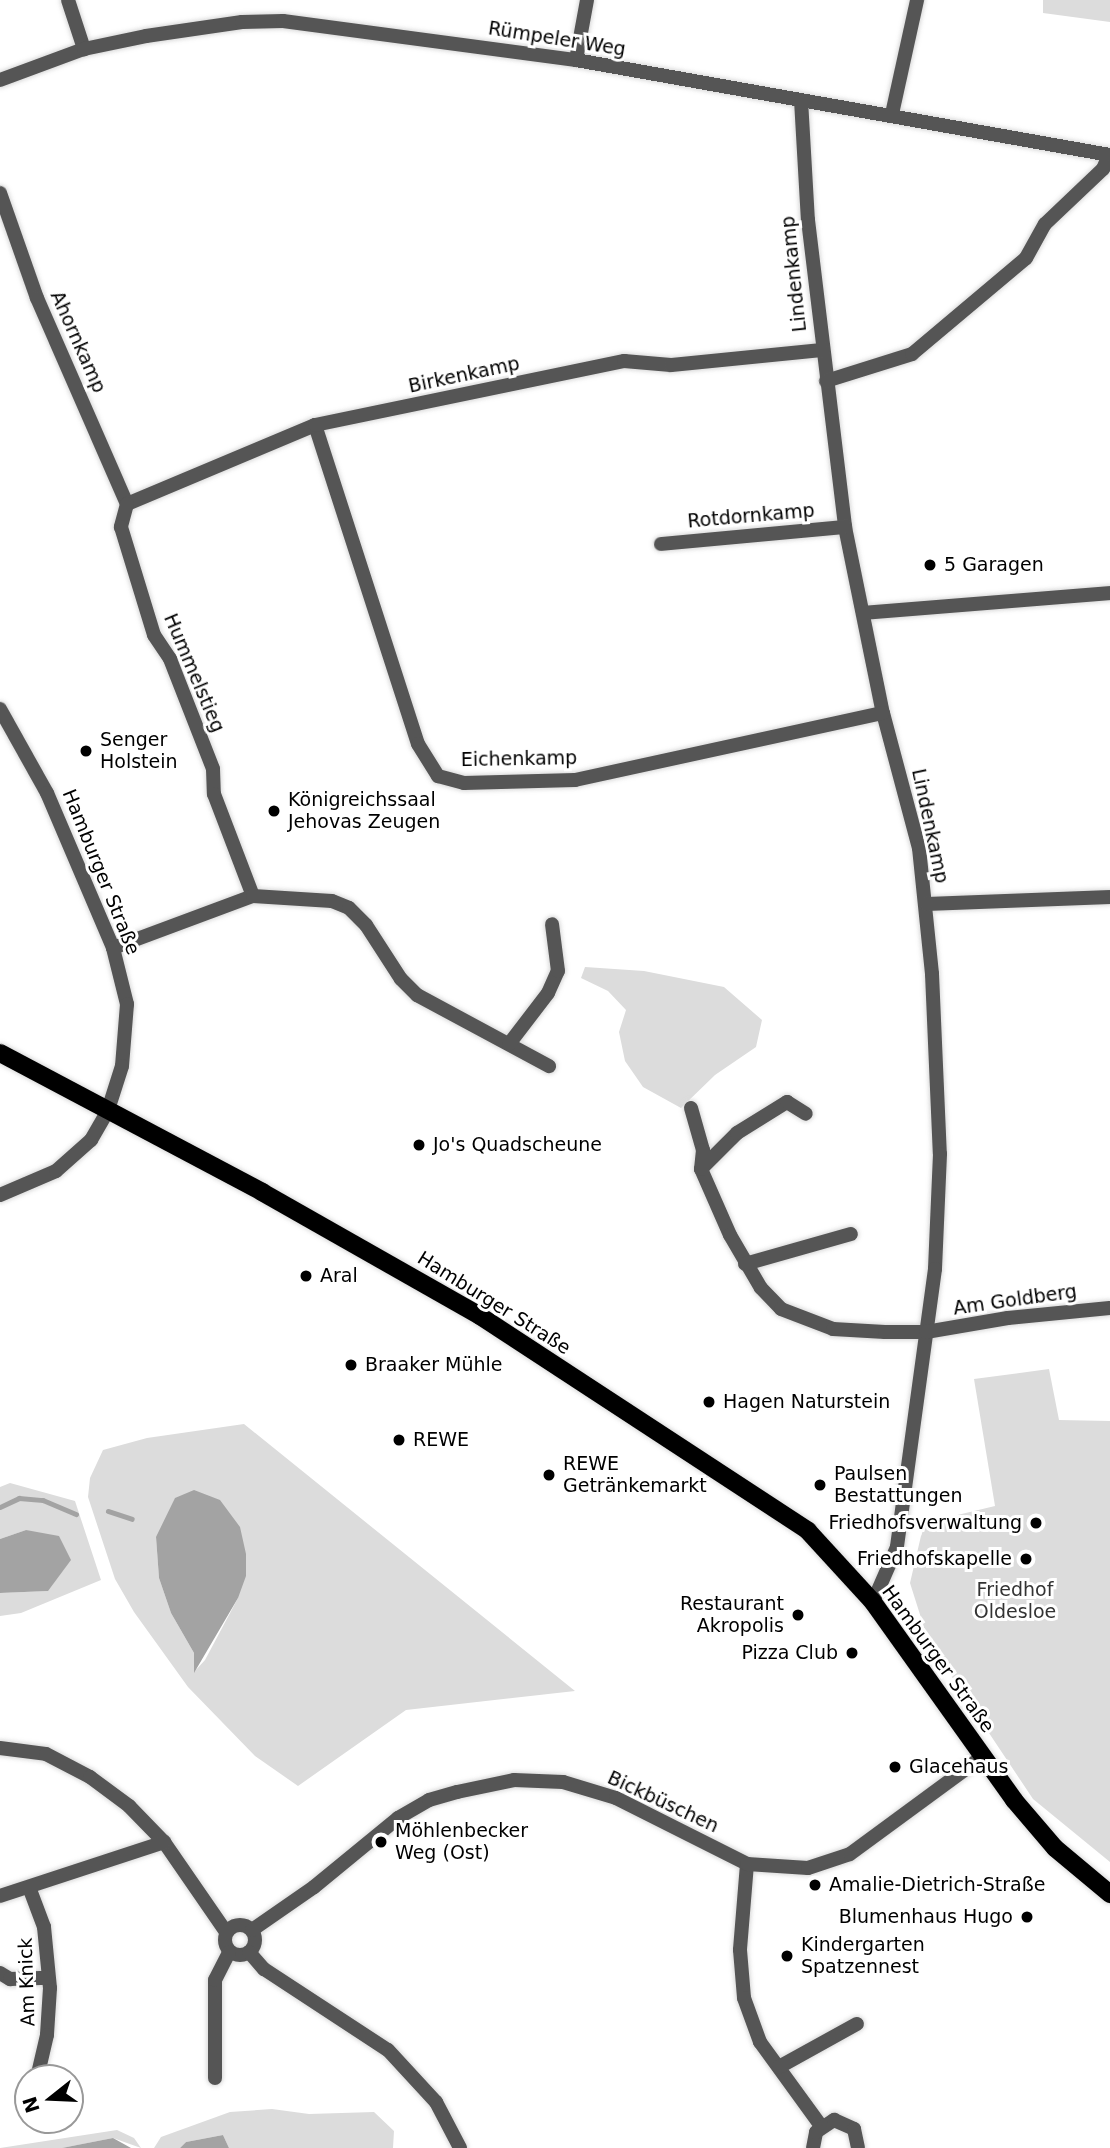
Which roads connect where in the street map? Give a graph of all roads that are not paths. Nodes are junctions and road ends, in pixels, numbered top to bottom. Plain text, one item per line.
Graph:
1 (68, 0) edge
2 (587, 0) edge
3 (917, 0) edge
4 (83, 49) junction
5 (576, 61) junction
6 (0, 80) edge
7 (801, 100) junction
8 (892, 114) junction
9 (1110, 155) edge
10 (0, 193) edge
11 (822, 350) junction
12 (826, 380) junction
13 (316, 425) junction
14 (127, 503) junction
15 (845, 527) junction
16 (661, 544) dead end
17 (1110, 593) edge
18 (863, 613) junction
19 (0, 709) edge
20 (883, 713) junction
21 (253, 896) junction
22 (1110, 897) edge
23 (927, 904) junction
24 (552, 924) dead end
25 (113, 948) junction
26 (509, 1044) junction
27 (0, 1053) edge
28 (549, 1066) dead end
29 (691, 1108) dead end
30 (108, 1110) junction
31 (806, 1114) dead end
32 (701, 1169) junction
33 (0, 1195) edge
34 (851, 1234) dead end
35 (745, 1264) junction
36 (1110, 1308) edge
37 (926, 1332) junction
38 (873, 1602) junction
39 (0, 1748) edge
40 (982, 1756) junction
41 (164, 1842) junction
42 (747, 1864) junction
43 (29, 1887) junction
44 (1110, 1894) edge
45 (0, 1896) edge
46 (252, 1930) junction
47 (226, 1932) junction
48 (229, 1952) junction
49 (249, 1952) junction
50 (0, 1973) edge
51 (48, 1978) junction
52 (857, 2024) dead end
53 (40, 2064) edge
54 (779, 2067) junction
55 (215, 2078) dead end
56 (821, 2126) junction
57 (460, 2148) edge
58 (813, 2148) edge
59 (859, 2148) edge

1 - 4 street
2 - 5 street
3 - 8 street
4 - 5 street, Rümpeler Weg
4 - 6 street, Rümpeler Weg
5 - 7 street, Rümpeler Weg
7 - 8 street, Rümpeler Weg
7 - 11 street, Lindenkamp
8 - 9 street, Rümpeler Weg
9 - 12 street
10 - 14 street, Ahornkamp
11 - 12 street, Lindenkamp
11 - 13 street, Birkenkamp
12 - 15 street, Lindenkamp
13 - 14 street, Birkenkamp
13 - 20 street, Eichenkamp
14 - 21 street, Hummelstieg
15 - 16 street, Rotdornkamp
15 - 18 street, Lindenkamp
17 - 18 street
18 - 20 street, Lindenkamp
19 - 25 street, Hamburger Straße
20 - 23 street, Lindenkamp
21 - 25 street
21 - 26 street
22 - 23 street
23 - 37 street, Lindenkamp
24 - 26 street
25 - 30 street, Hamburger Straße
26 - 28 street
27 - 30 main road
29 - 32 street
30 - 33 street
30 - 38 main road, Hamburger Straße
31 - 32 street
32 - 35 street, Am Goldberg
34 - 35 street
35 - 37 street, Am Goldberg
36 - 37 street, Am Goldberg
37 - 38 street, Lindenkamp
38 - 40 main road, Hamburger Straße
39 - 41 street
40 - 42 street, Bickbüschen
40 - 44 main road, Hamburger Straße
41 - 43 street
41 - 47 street
42 - 46 street, Bickbüschen
42 - 54 street
43 - 45 street
43 - 51 street, Am Knick
46 - 47 street
46 - 49 street
47 - 48 street
48 - 49 street
48 - 55 street
49 - 57 street
50 - 51 street
51 - 53 street, Am Knick
52 - 54 street
54 - 56 street
56 - 58 street
56 - 59 street

